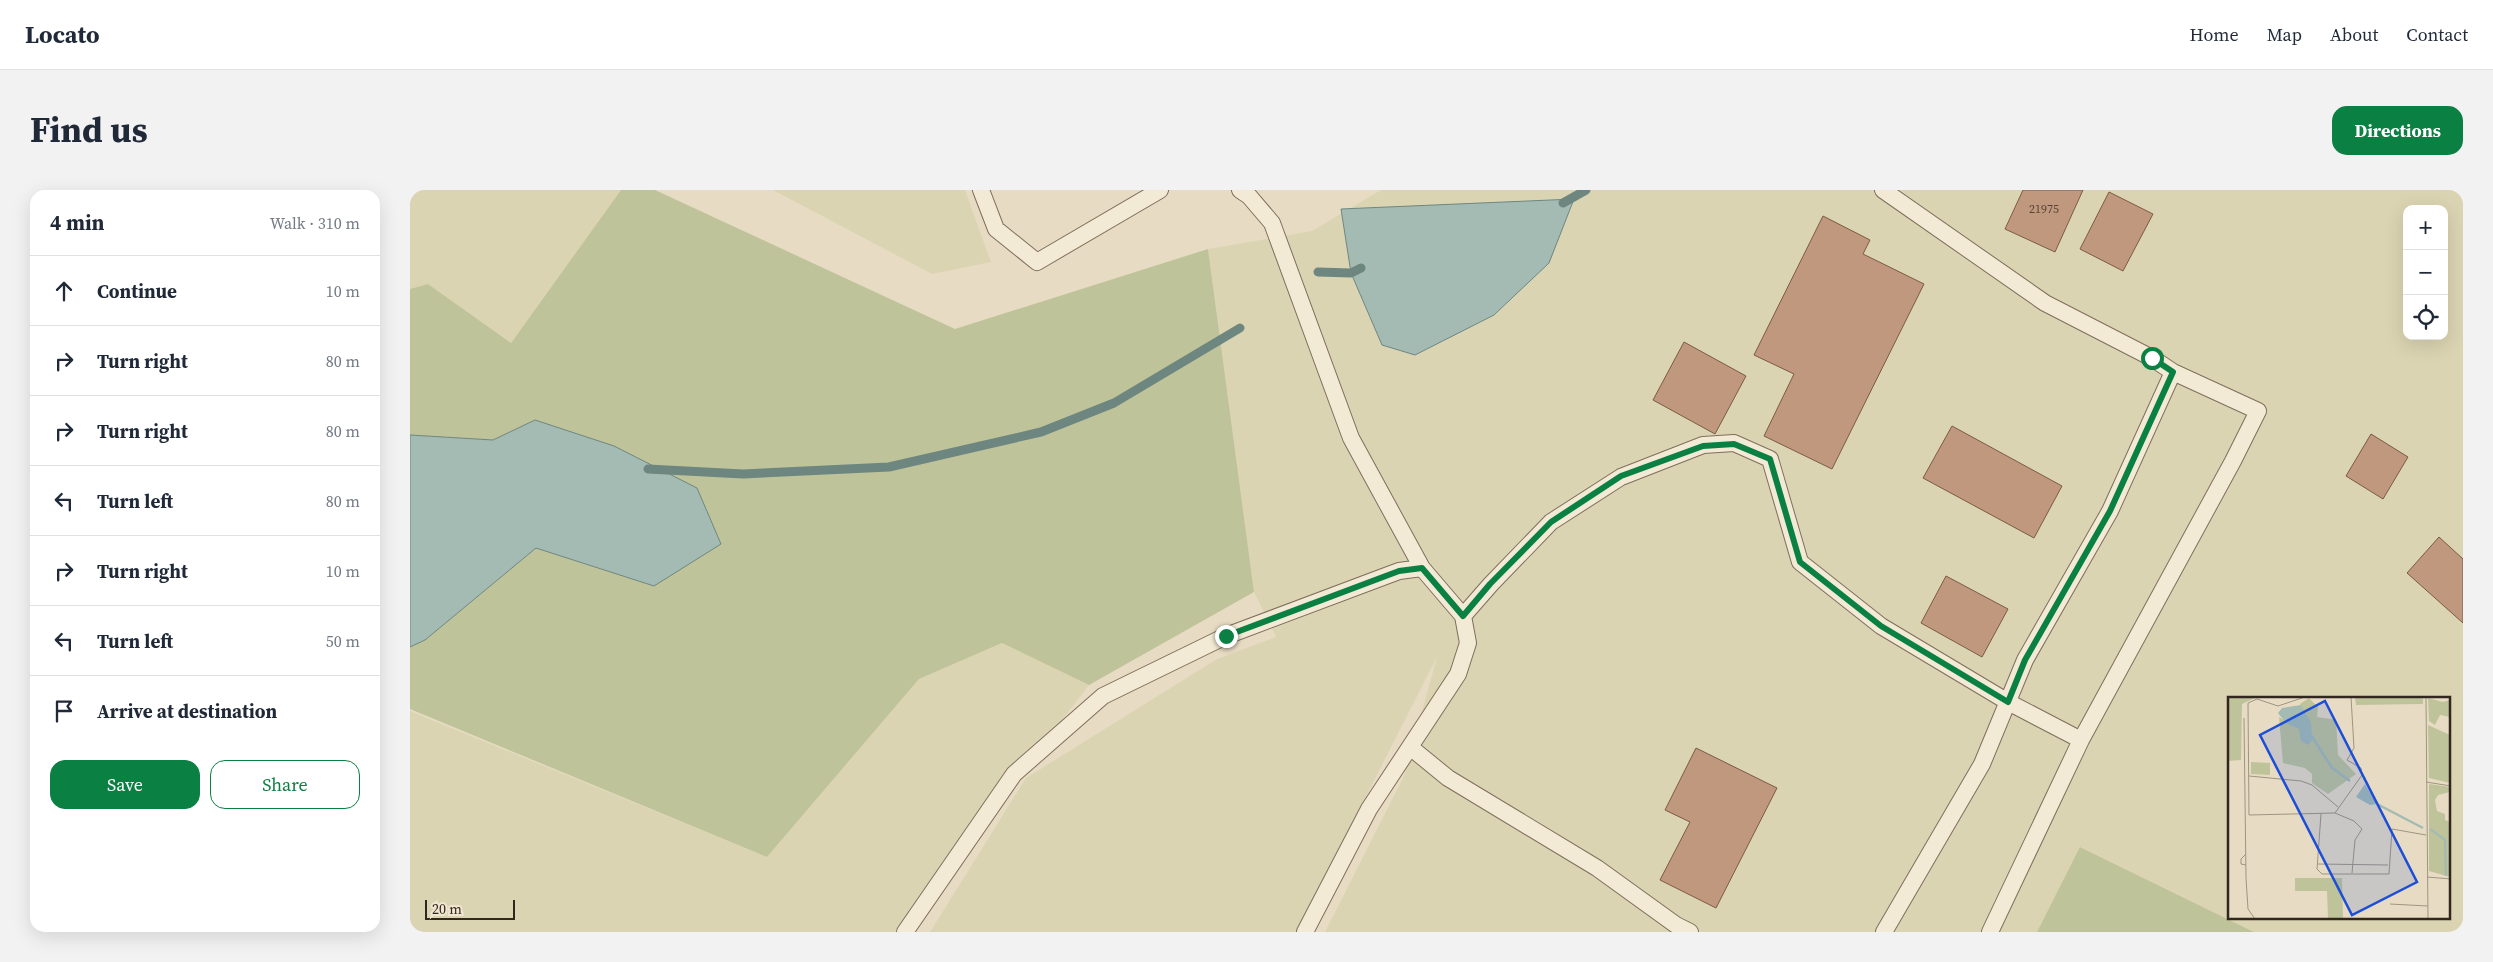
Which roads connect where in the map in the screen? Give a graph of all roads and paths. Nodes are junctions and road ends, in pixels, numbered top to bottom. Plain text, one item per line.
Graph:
1 (981, 190) edge
2 (1160, 190) edge
3 (1240, 190) edge
4 (1884, 190) edge
5 (2173, 372) junction
6 (1422, 568) junction
7 (1463, 616) junction
8 (2008, 702) junction
9 (2081, 740) junction
10 (1410, 747) junction
11 (905, 932) edge
12 (1305, 932) edge
13 (1690, 932) edge
14 (1884, 932) edge
15 (1990, 932) edge

1 - 2 lane
3 - 6 lane
4 - 5 lane
5 - 8 lane
5 - 9 lane
6 - 7 lane
6 - 11 lane
7 - 8 lane
7 - 10 lane
8 - 9 lane
8 - 14 lane
9 - 15 lane
10 - 12 lane
10 - 13 lane

